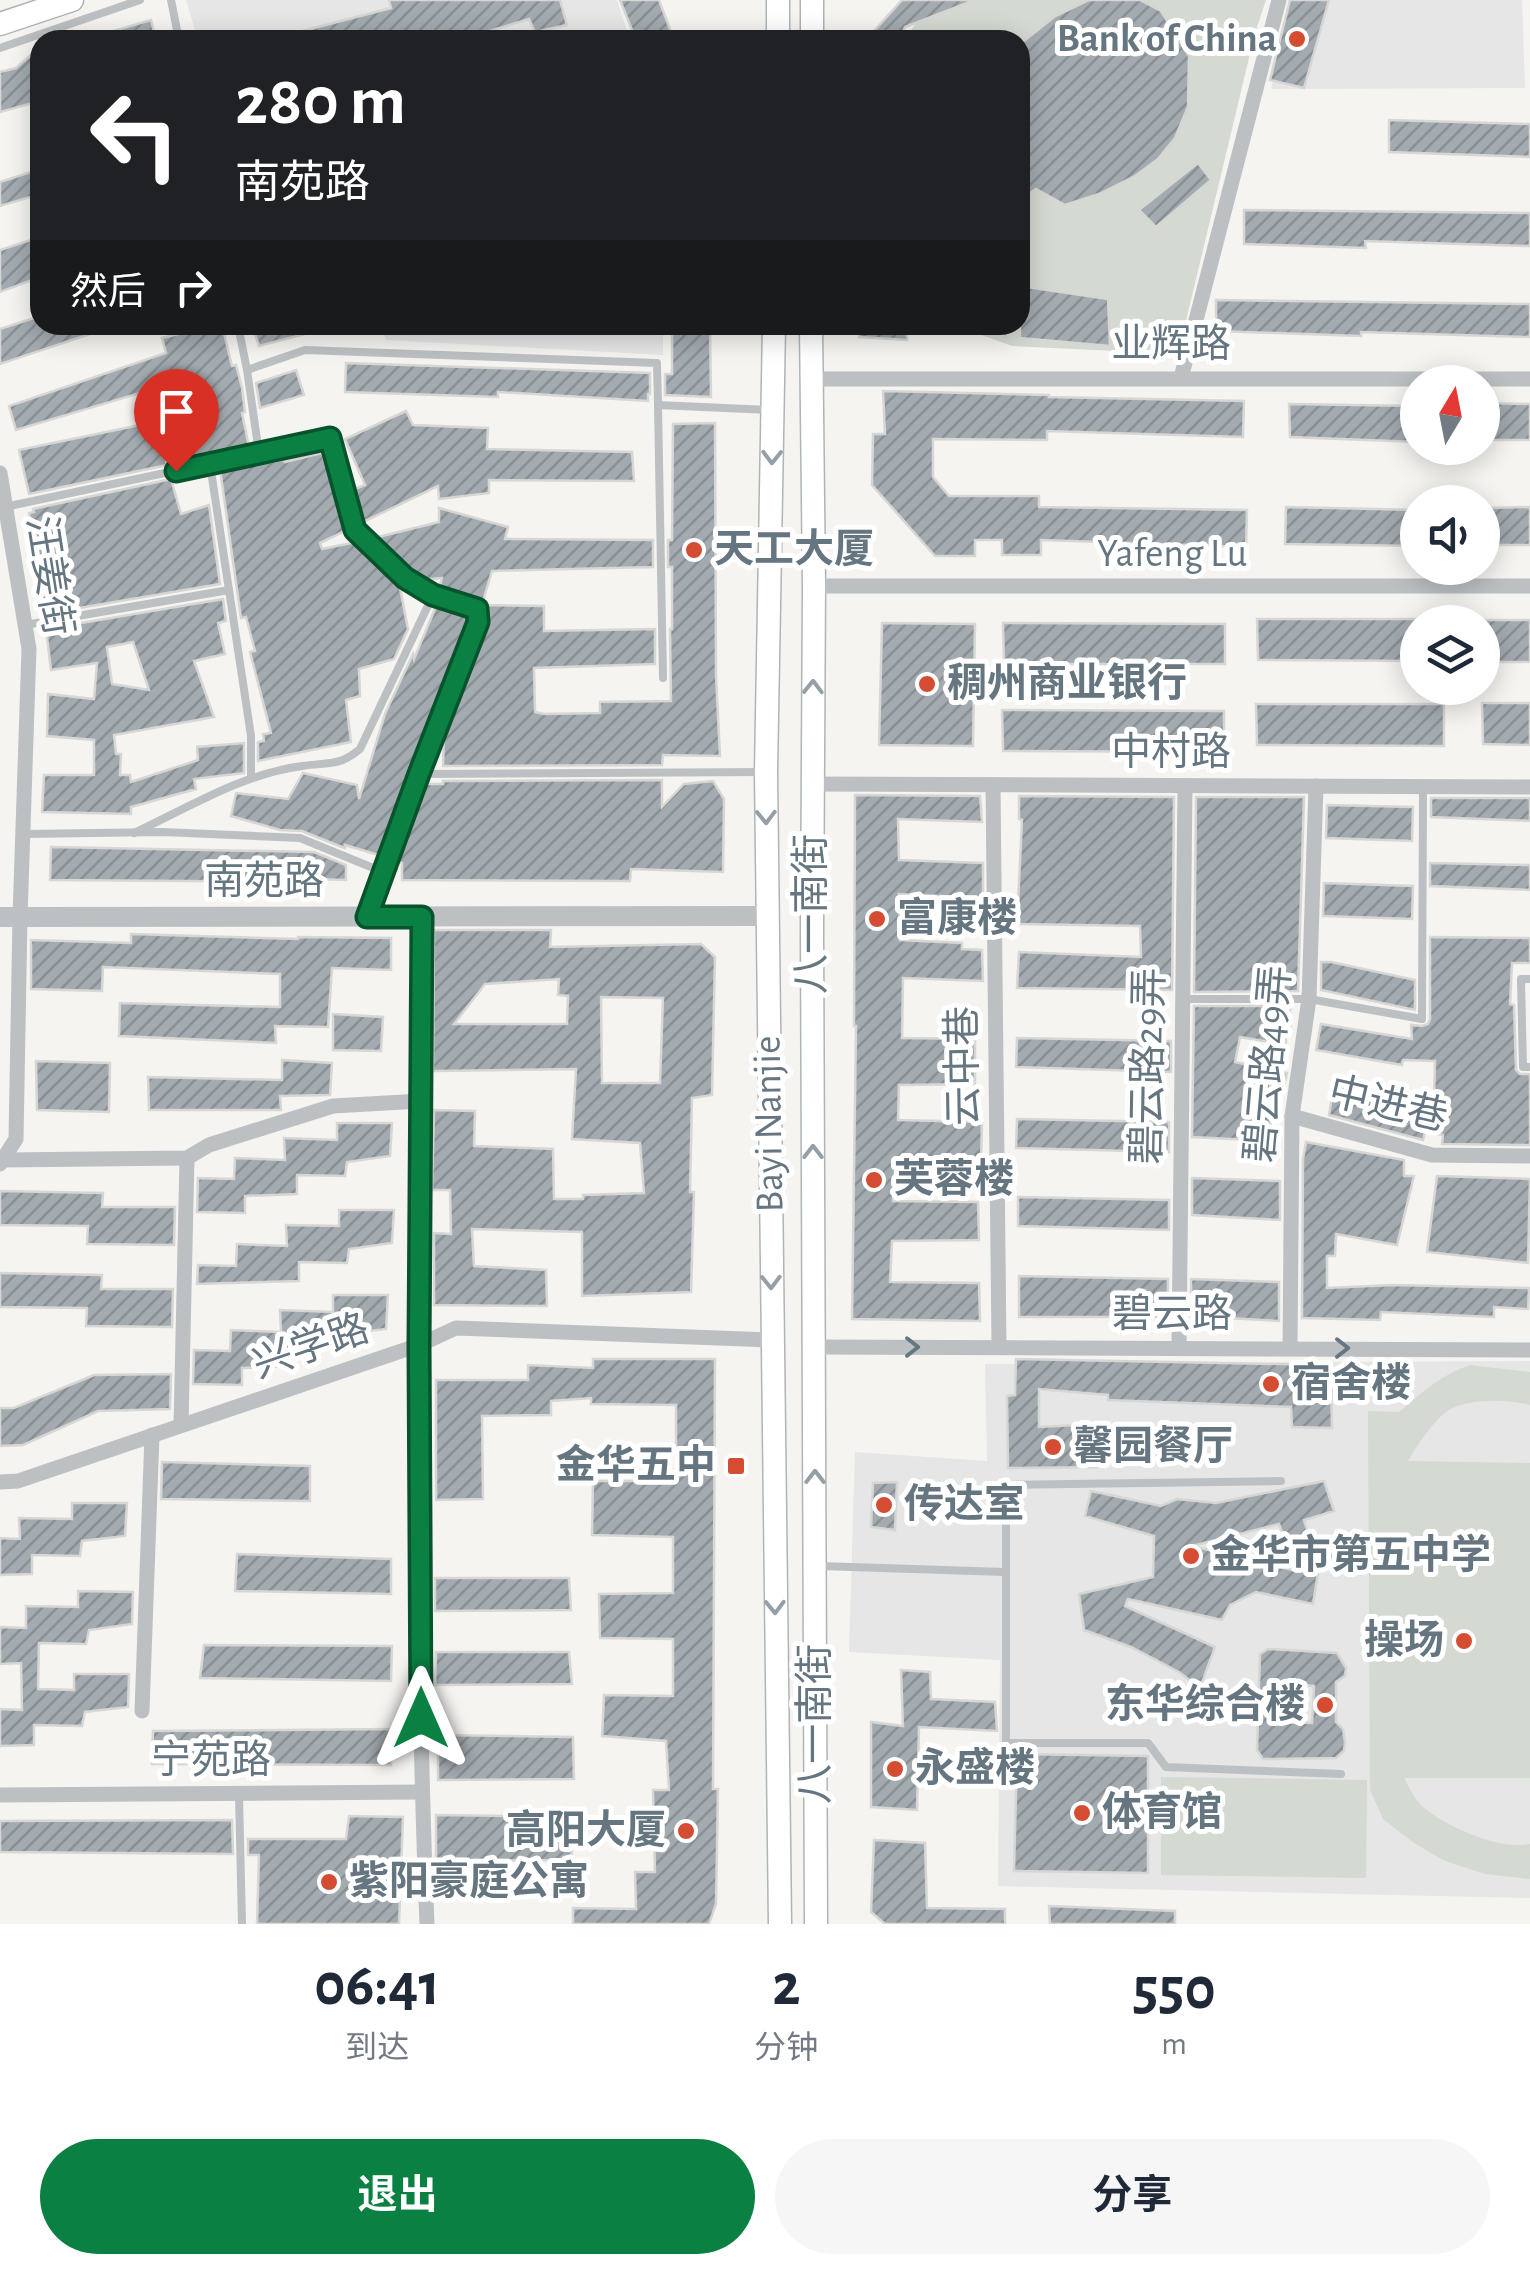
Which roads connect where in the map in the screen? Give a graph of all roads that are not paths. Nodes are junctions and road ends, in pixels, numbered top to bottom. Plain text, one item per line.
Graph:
1 (72, 0) edge
2 (140, 0) edge
3 (171, 0) edge
4 (812, 0) edge
5 (1278, 0) edge
6 (777, 2) edge
7 (0, 24) edge
8 (52, 30) edge
9 (177, 30) edge
10 (778, 30) edge
11 (812, 30) edge
12 (30, 38) edge
13 (0, 48) edge
14 (240, 335) edge
15 (774, 335) edge
16 (811, 335) edge
17 (247, 370) junction
18 (811, 378) junction
19 (1181, 378) junction
20 (1530, 379) edge
21 (658, 405) junction
22 (773, 410) junction
23 (259, 453) junction
24 (210, 464) junction
25 (0, 473) edge
26 (6, 507) junction
27 (814, 586) junction
28 (1530, 586) edge
29 (229, 590) junction
30 (433, 595) junction
31 (25, 625) junction
32 (662, 678) dead end
33 (766, 772) junction
34 (419, 774) junction
35 (251, 777) junction
36 (812, 784) junction
37 (993, 785) junction
38 (1184, 786) junction
39 (1316, 786) junction
40 (1423, 786) junction
41 (1530, 787) edge
42 (134, 833) junction
43 (24, 834) junction
44 (383, 872) junction
45 (767, 916) junction
46 (10, 917) edge
47 (367, 917) junction
48 (422, 917) junction
49 (1530, 979) edge
50 (1182, 999) junction
51 (1309, 999) junction
52 (1530, 1067) edge
53 (421, 1101) junction
54 (1292, 1116) junction
55 (1530, 1156) edge
56 (187, 1158) junction
57 (1, 1162) edge
58 (771, 1340) junction
59 (419, 1345) junction
60 (814, 1346) junction
61 (1000, 1346) junction
62 (1180, 1348) junction
63 (1290, 1348) junction
64 (1530, 1350) edge
65 (181, 1425) junction
66 (152, 1435) junction
67 (18, 1480) junction
68 (1281, 1481) dead end
69 (0, 1482) edge
70 (0, 1491) edge
71 (816, 1566) junction
72 (1005, 1572) junction
73 (142, 1711) dead end
74 (1342, 1774) dead end
75 (422, 1792) junction
76 (239, 1793) junction
77 (0, 1795) edge
78 (242, 1924) edge
79 (427, 1924) edge
80 (780, 1924) edge
81 (816, 1924) edge

1 - 7 main road
2 - 8 lane
3 - 9 lane
4 - 11 main road
5 - 19 street
6 - 10 main road
12 - 13 lane
14 - 17 lane
15 - 22 main road, Bayi Nanjie
16 - 18 main road, 八一南街
17 - 21 lane
17 - 23 lane
18 - 19 street, 业辉路
18 - 27 main road, 八一南街
19 - 20 street, 业辉路
21 - 22 lane
21 - 32 lane
22 -> 33 main road, Bayi Nanjie
23 - 24 lane
23 - 30 lane
24 - 26 lane
24 - 29 lane
25 - 26 street, 汪姜街
26 - 31 street, 汪姜街
27 - 28 street, Yafeng Lu
36 -> 27 main road, 八一南街
29 - 31 lane
29 - 35 lane
30 - 34 lane
30 - 35 lane
31 - 43 street, 汪姜街
33 - 34 lane
33 -> 45 main road, Bayi Nanjie
34 - 44 lane
35 - 42 lane
36 - 37 street, 中村路
60 -> 36 main road, 八一南街
37 - 38 street, 中村路
37 - 61 street, 云中巷
38 - 39 street, 中村路
38 - 50 street, 碧云路29弄
39 - 40 street, 中村路
39 - 51 street, 碧云路49弄
40 - 41 street, 中村路
40 - 51 lane
42 - 43 lane
42 - 44 lane
43 - 46 street, 汪姜街
44 - 47 lane
45 - 48 street, 南苑路
45 -> 58 main road, Bayi Nanjie
46 - 47 street, 南苑路
46 - 57 street, 汪姜街
47 - 48 street, 南苑路
48 - 53 street
49 - 52 lane
50 - 51 lane
50 - 62 street, 碧云路29弄
51 - 54 street, 碧云路49弄
53 - 56 street
53 - 59 street
54 - 55 street, 中进巷
54 - 63 street, 碧云路49弄
56 - 57 street
56 - 65 street
58 - 59 street, 兴学路
58 -> 80 main road, Bayi Nanjie
59 - 65 street, 兴学路
59 - 75 street
60 -> 61 street, 碧云路
71 -> 60 main road, 八一南街
61 - 62 street, 碧云路
62 - 63 street, 碧云路
63 -> 64 street, 碧云路
65 - 66 street, 兴学路
66 - 67 street, 兴学路
66 - 73 street
67 - 69 street, 兴学路
67 - 70 street
68 - 72 lane
71 - 72 lane
71 - 81 main road, 八一南街
72 - 74 lane
75 - 76 street, 宁苑路
75 - 79 street
76 - 77 street, 宁苑路
76 - 78 lane

